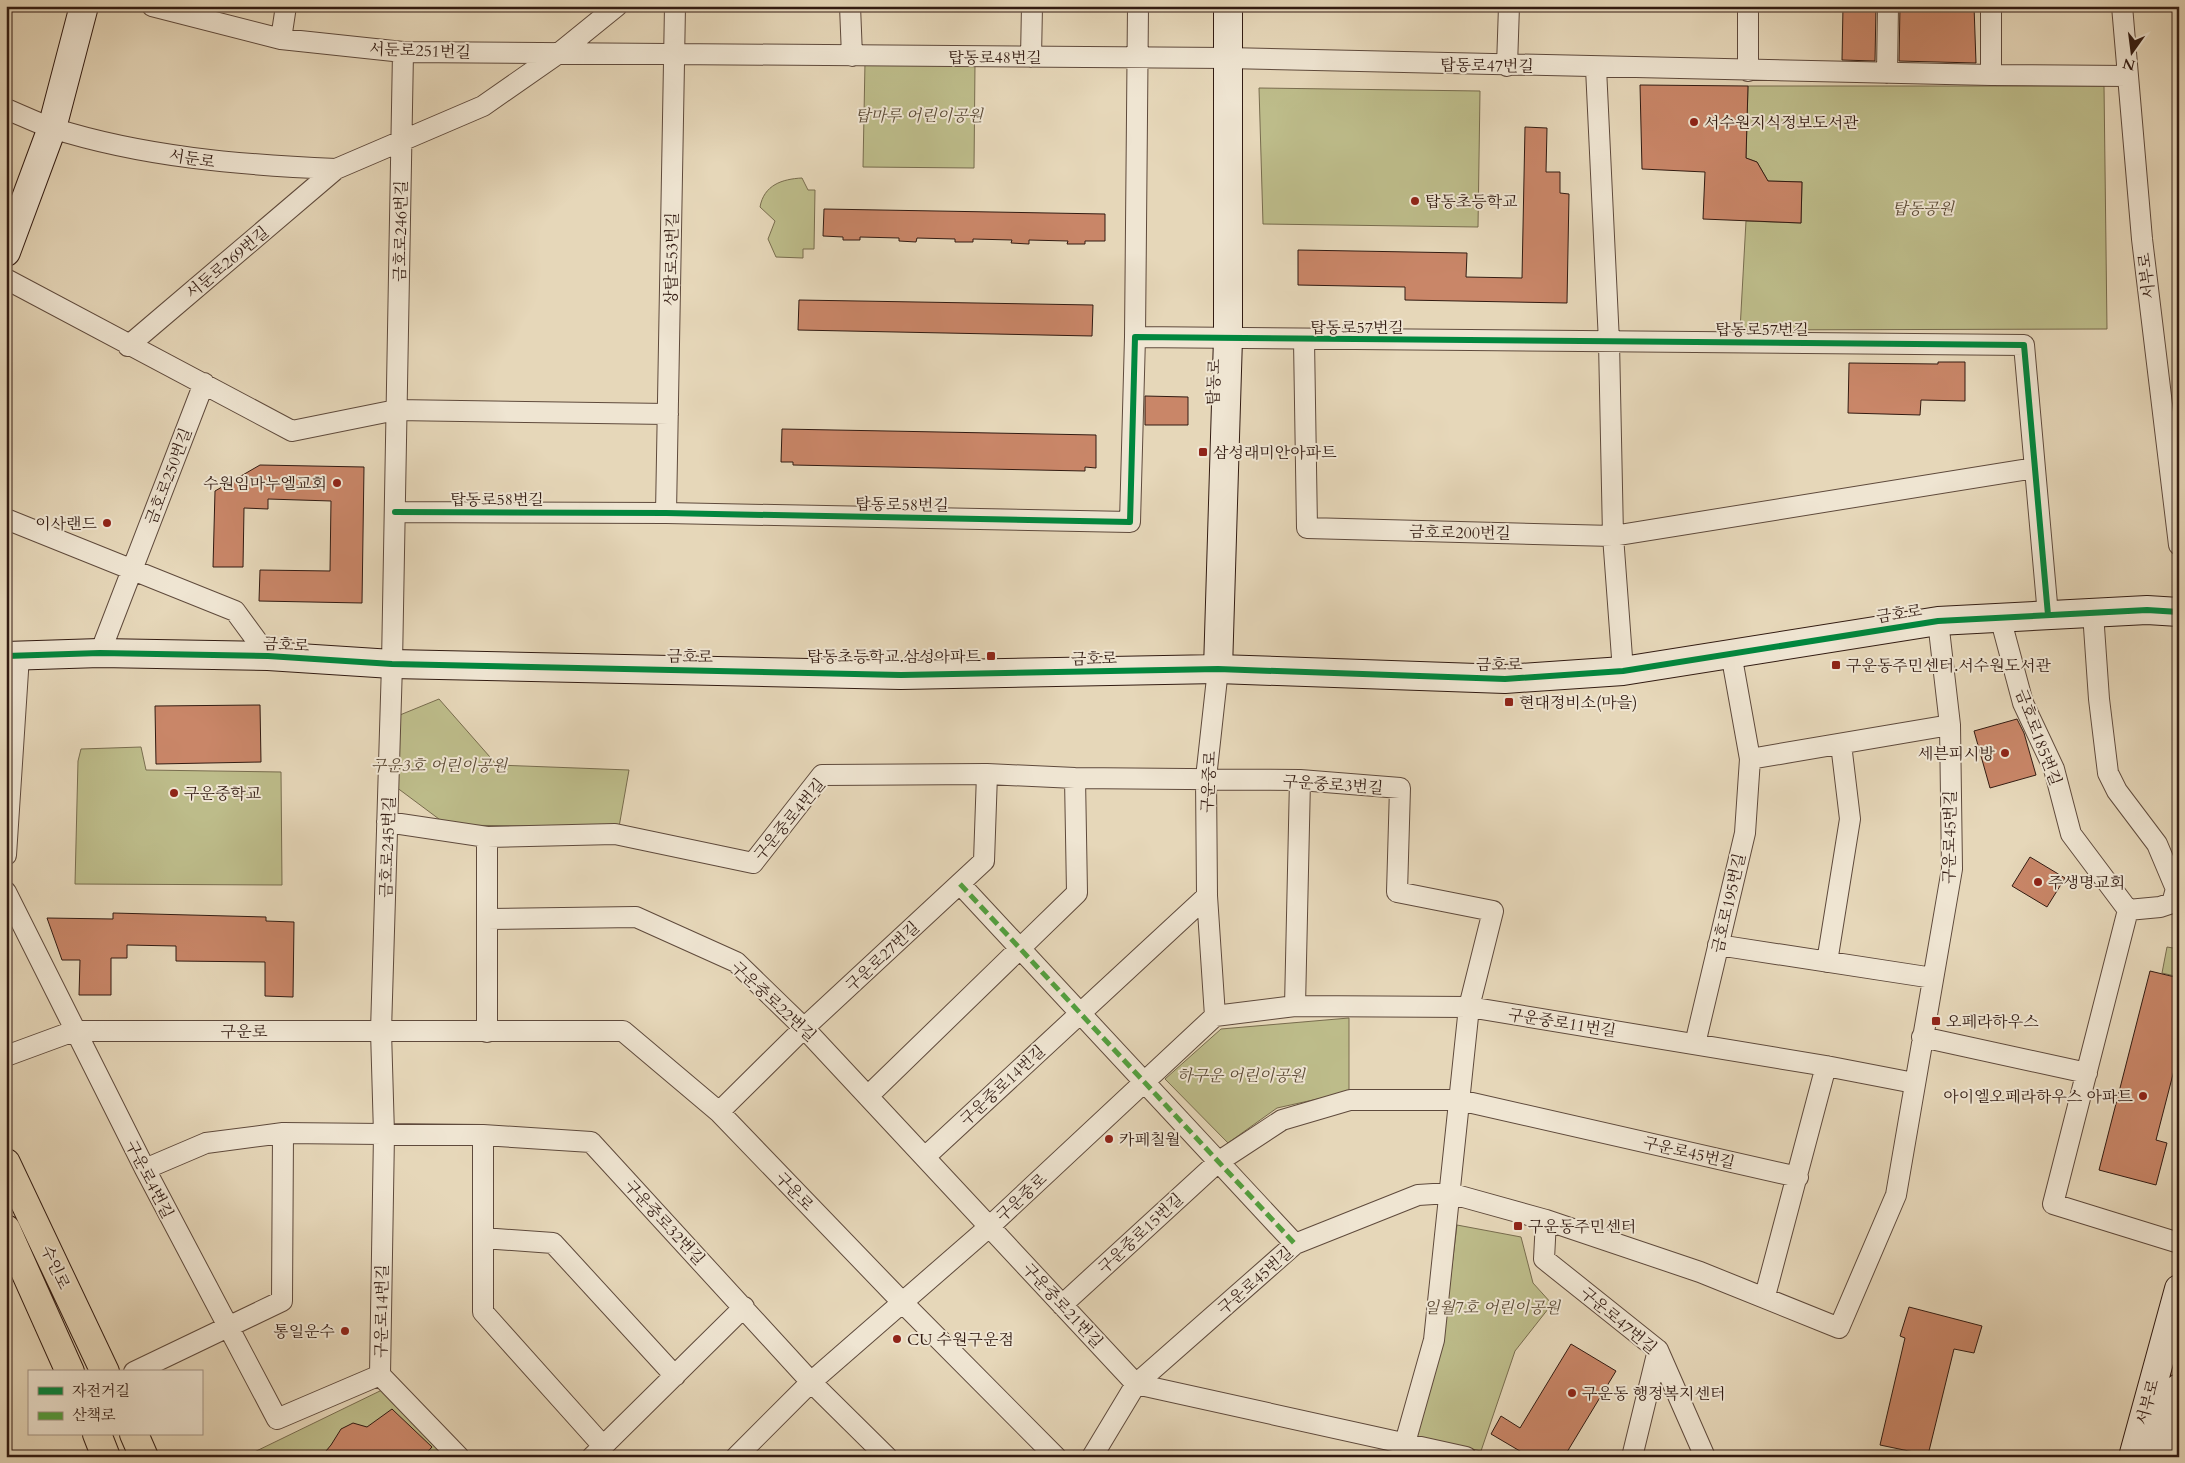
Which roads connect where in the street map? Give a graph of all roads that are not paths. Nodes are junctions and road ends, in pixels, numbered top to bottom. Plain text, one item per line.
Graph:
1 (84, 6) edge
2 (152, 6) edge
3 (286, 6) edge
4 (616, 6) edge
5 (675, 6) edge
6 (850, 6) edge
7 (1032, 6) edge
8 (1138, 6) edge
9 (1228, 6) edge
10 (1509, 6) edge
11 (1748, 6) edge
12 (1888, 6) edge
13 (1992, 6) edge
14 (2122, 6) edge
15 (281, 39) junction
16 (403, 52) junction
17 (560, 53) junction
18 (675, 54) junction
19 (852, 56) junction
20 (1032, 57) junction
21 (1138, 58) junction
22 (1227, 58) junction
23 (1507, 66) junction
24 (1596, 68) junction
25 (1748, 71) junction
26 (1887, 73) junction
27 (1991, 75) junction
28 (2128, 76) junction
29 (6, 109) edge
30 (52, 128) junction
31 (401, 141) junction
32 (336, 169) junction
33 (6, 252) edge
34 (6, 279) edge
35 (1135, 337) junction
36 (1228, 338) junction
37 (1304, 340) junction
38 (1609, 342) junction
39 (128, 346) junction
40 (204, 383) junction
41 (396, 410) junction
42 (668, 414) junction
43 (2034, 468) junction
44 (394, 512) junction
45 (666, 513) junction
46 (6, 518) edge
47 (1307, 528) joint
48 (1613, 536) junction
49 (2179, 545) edge
50 (132, 568) junction
51 (2179, 605) edge
52 (2147, 610) junction
53 (2179, 612) edge
54 (2094, 613) junction
55 (2000, 616) junction
56 (2048, 616) junction
57 (1938, 621) junction
58 (2179, 623) edge
59 (100, 653) junction
60 (1731, 653) junction
61 (13, 656) edge
62 (268, 656) junction
63 (392, 664) junction
64 (1218, 669) junction
65 (1623, 671) junction
66 (1950, 725) junction
67 (1841, 744) junction
68 (1750, 759) junction
69 (987, 774) junction
70 (1075, 778) junction
71 (1206, 778) junction
72 (1300, 780) junction
73 (387, 822) junction
74 (487, 837) junction
75 (6, 856) edge
76 (960, 884) junction
77 (6, 892) edge
78 (1207, 896) junction
79 (2128, 910) junction
80 (487, 919) junction
81 (1718, 945) junction
82 (1019, 949) junction
83 (1826, 962) junction
84 (1933, 978) junction
85 (1295, 1006) junction
86 (1469, 1006) junction
87 (1080, 1013) junction
88 (1215, 1016) junction
89 (804, 1028) junction
90 (74, 1031) junction
91 (381, 1031) junction
92 (487, 1032) junction
93 (1922, 1037) junction
94 (1695, 1044) junction
95 (6, 1056) edge
96 (1826, 1066) junction
97 (2087, 1073) junction
98 (1144, 1082) junction
99 (1914, 1083) junction
100 (868, 1096) junction
101 (1459, 1100) junction
102 (719, 1112) junction
103 (283, 1133) junction
104 (384, 1134) junction
105 (483, 1135) junction
106 (924, 1157) junction
107 (1218, 1162) junction
108 (6, 1163) edge
109 (145, 1169) junction
110 (1798, 1177) junction
111 (1449, 1193) junction
112 (1546, 1220) junction
113 (990, 1226) junction
114 (6, 1229) edge
115 (483, 1238) junction
116 (2179, 1243) edge
117 (1295, 1244) junction
118 (2179, 1289) edge
119 (1765, 1296) junction
120 (903, 1303) junction
121 (1062, 1305) junction
122 (744, 1307) junction
123 (227, 1327) junction
124 (1658, 1350) junction
125 (69, 1370) edge
126 (104, 1370) edge
127 (138, 1370) edge
128 (380, 1375) junction
129 (675, 1376) junction
130 (811, 1382) junction
131 (1136, 1384) junction
132 (2179, 1388) edge
133 (98, 1436) edge
134 (135, 1436) edge
135 (1404, 1449) edge
136 (598, 1451) edge
137 (884, 1456) edge
138 (106, 1457) edge
139 (144, 1457) edge
140 (459, 1457) edge
141 (736, 1457) edge
142 (1056, 1457) edge
143 (1092, 1457) edge
144 (1466, 1457) edge
145 (1632, 1457) edge
146 (1705, 1457) edge
147 (2133, 1457) edge
148 (2162, 1457) edge

1 - 30 street
2 - 15 street, 서둔로251번길
3 - 15 street
4 - 17 street
5 - 18 street, 상탑로53번길
6 - 19 street
7 - 20 street
8 - 21 street
9 - 22 street, 탑동로
10 - 23 street
11 - 25 street
12 - 26 street
13 - 27 street
14 - 28 street, 서부로
15 - 16 street, 서둔로251번길
16 - 17 street, 서둔로251번길
16 - 31 street, 금호로246번길
17 - 18 street, 서둔로251번길
17 - 31 street
18 - 19 street, 탑동로48번길
18 - 42 street, 상탑로53번길
19 - 20 street, 탑동로48번길
20 - 21 street, 탑동로48번길
21 - 22 street, 탑동로48번길
21 - 35 street, 탑동로58번길
22 - 23 street, 탑동로47번길
22 - 36 street, 탑동로
23 - 24 street, 탑동로47번길
24 - 25 street, 탑동로47번길
24 - 38 street
25 - 26 street, 탑동로47번길
26 - 27 street, 탑동로47번길
27 - 28 street, 탑동로47번길
28 - 49 street, 서부로
29 - 30 street, 서둔로
30 - 32 street, 서둔로
30 - 33 street
31 - 32 street, 서둔로269번길
31 - 41 street, 금호로246번길
32 - 39 street, 서둔로269번길
34 - 39 street
35 - 36 street
35 - 45 street, 탑동로58번길
36 - 37 street, 탑동로57번길
36 - 64 street, 탑동로
37 - 38 street, 탑동로57번길
37 - 47 street, 탑동로57번길
38 - 43 street, 탑동로57번길
38 - 48 street
39 - 40 street
40 - 41 street
40 - 50 street, 금호로250번길
41 - 42 street
41 - 44 street, 금호로246번길
42 - 45 street, 상탑로53번길
43 - 48 street, 금호로200번길
43 - 56 street, 탑동로57번길
44 - 45 street, 탑동로58번길
44 - 63 street, 금호로246번길
46 - 50 street
47 - 48 street, 금호로200번길
48 - 65 street
50 - 59 street, 금호로250번길
50 - 62 street
51 - 52 street
52 - 53 street, 금호로
52 - 54 street, 금호로
52 - 58 street
54 - 56 street, 금호로
54 - 79 street
55 - 56 street, 금호로
55 - 57 street, 금호로
55 - 79 street, 금호로185번길
57 - 60 street, 금호로
57 - 66 street, 구운로45번길
59 - 61 street, 금호로
59 - 62 street, 금호로
60 - 65 street, 금호로
60 - 68 street, 금호로195번길
61 - 75 street
62 - 63 street, 금호로
63 - 64 street, 금호로
63 - 73 street, 금호로245번길
64 - 65 street, 금호로
64 - 71 street, 구운중로
66 - 67 street
66 - 84 street, 구운로45번길
67 - 68 street
67 - 83 street
68 - 81 street, 금호로195번길
69 - 70 street, 구운중로4번길
69 - 74 street, 구운중로4번길
69 - 76 street, 구운로27번길
70 - 71 street, 구운중로4번길
70 - 82 street
71 - 72 street, 구운중로3번길
71 - 78 street, 구운중로
72 - 85 street
72 - 86 street, 구운중로3번길
73 - 74 street, 구운중로4번길
73 - 91 street, 금호로245번길
74 - 80 street
76 - 82 street
76 - 89 street, 구운로27번길
77 - 90 street, 구운로4번길
78 - 87 street
78 - 88 street, 구운중로
79 - 97 street
80 - 89 street, 구운중로22번길
80 - 92 street
81 - 83 street
81 - 94 street, 금호로195번길
82 - 87 street
82 - 100 street
83 - 84 street
84 - 93 street, 구운로45번길
85 - 86 street, 구운중로11번길
85 - 88 street, 구운중로11번길
86 - 94 street, 구운중로11번길
86 - 101 street
87 - 98 street
87 - 106 street, 구운중로14번길
88 - 98 street, 구운중로
89 - 100 street, 구운중로22번길
89 - 102 street, 구운로27번길
90 - 91 street, 구운로
90 - 95 street, 구운로
90 - 109 street, 구운로4번길
91 - 92 street, 구운로
91 - 104 street, 구운로14번길
92 - 102 street, 구운로
93 - 97 street
93 - 99 street, 구운로45번길
94 - 96 street, 구운중로11번길
96 - 99 street, 구운중로11번길
96 - 110 street
97 - 116 street
98 - 107 street
98 - 113 street, 구운중로
99 - 119 street, 구운로45번길
100 - 106 street, 구운중로22번길
101 - 107 street, 구운로45번길
101 - 110 street, 구운로45번길
101 - 111 street
102 - 120 street, 구운로
103 - 104 street
103 - 109 street
103 - 123 street
104 - 105 street, 구운중로32번길
104 - 128 street, 구운로14번길
105 - 115 street
105 - 122 street, 구운중로32번길
106 - 113 street, 구운중로22번길
107 - 117 street
107 - 121 street, 구운중로15번길
108 - 126 main road, 수인로
109 - 123 street, 구운로4번길
110 - 119 street
111 - 112 street, 구운로45번길
111 - 117 street, 구운로45번길
111 - 135 street
112 - 119 street, 구운로45번길
112 - 124 street, 구운로47번길
113 - 120 street, 구운중로
113 - 121 street, 구운중로21번길
114 - 125 main road, 수인로
115 - 129 street
115 - 136 street
117 - 131 street, 구운로45번길
118 - 147 street, 서부로
120 - 130 street, 구운중로
120 - 142 street, 구운로
121 - 131 street, 구운중로21번길
122 - 129 street
122 - 130 street, 구운중로32번길
123 - 127 street
123 - 128 street, 구운로4번길
124 - 145 street
124 - 146 street, 구운로47번길
128 - 140 street, 구운로14번길
129 - 136 street
130 - 137 street, 구운중로32번길
130 - 141 street, 구운중로
131 - 135 street
131 - 143 street, 구운로45번길
132 - 148 street, 서부로
133 - 138 main road
134 - 139 main road
135 - 144 street

